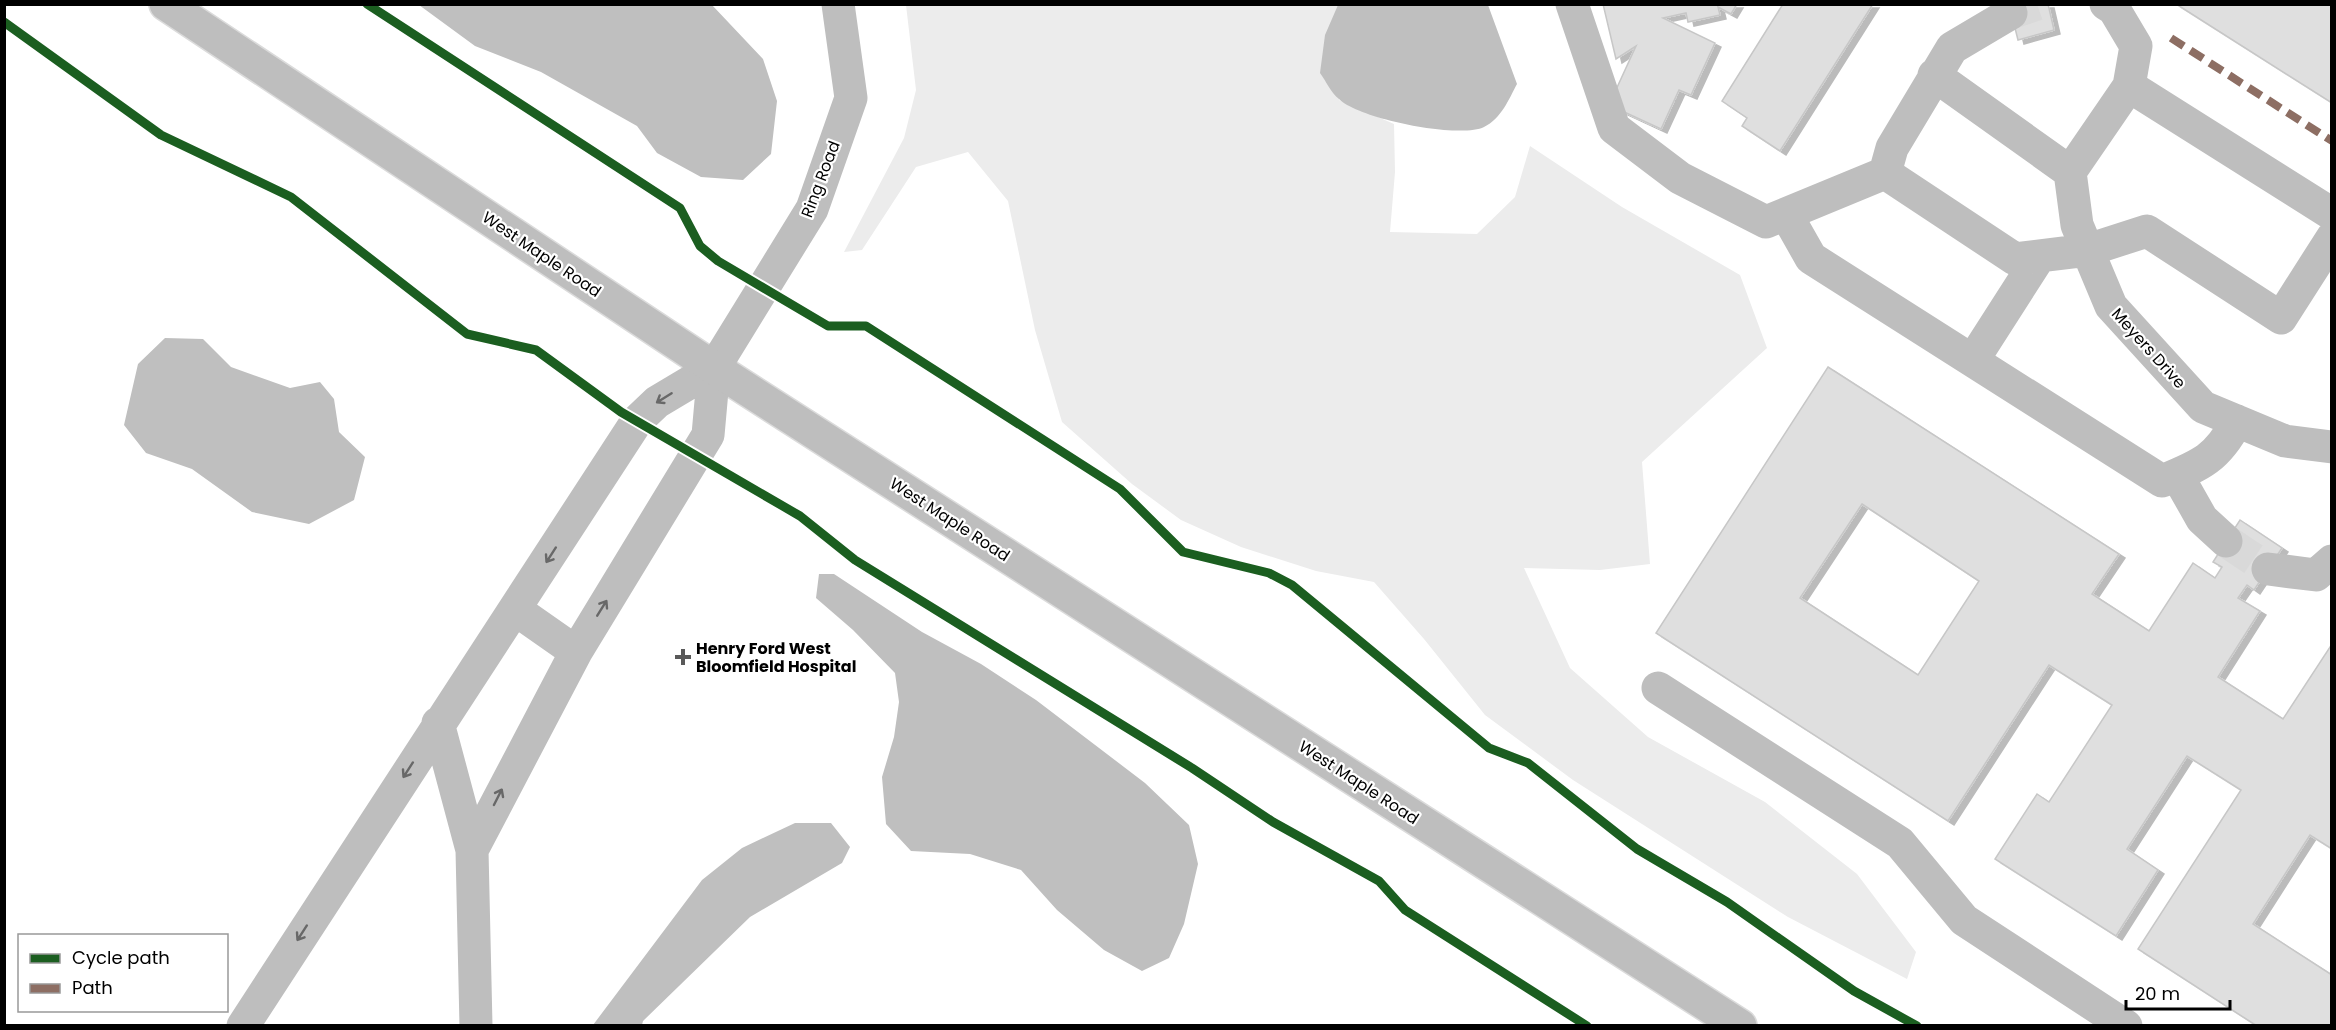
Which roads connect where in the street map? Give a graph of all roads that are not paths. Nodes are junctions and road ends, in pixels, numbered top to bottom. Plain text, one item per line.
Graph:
1 (166, 4) edge
2 (838, 4) edge
3 (1572, 4) edge
4 (2106, 4) edge
5 (2011, 13) tunnel mouth
6 (1934, 75) junction
7 (2129, 86) junction
8 (2070, 172) junction
9 (1885, 173) junction
10 (1786, 214) junction
11 (2331, 214) edge
12 (2331, 238) edge
13 (2088, 250) junction
14 (2039, 257) junction
15 (1973, 360) junction
16 (714, 368) junction
17 (2237, 421) junction
18 (2331, 447) edge
19 (2177, 475) junction
20 (2226, 541) tunnel mouth
21 (2331, 561) edge
22 (2268, 569) tunnel mouth
23 (516, 610) junction
24 (576, 652) junction
25 (1658, 688) dead end
26 (438, 723) junction
27 (472, 850) junction
28 (243, 1026) edge
29 (476, 1026) edge
30 (1740, 1026) edge
31 (2126, 1026) edge

1 - 16 main road, West Maple Road
2 - 16 main road, Ring Road
3 - 10 main road
4 - 7 main road
5 - 6 main road
6 - 8 main road
6 - 9 main road
7 - 8 main road
7 - 11 main road
8 - 13 main road, Meyers Drive
9 - 10 main road
9 - 14 main road
10 - 15 main road
12 - 13 main road
13 - 14 main road
13 - 17 main road, Meyers Drive
14 - 15 main road
15 - 19 main road
16 -> 23 main road
24 -> 16 main road
16 - 30 main road, West Maple Road
17 - 18 main road, Meyers Drive
17 - 19 main road
19 - 20 main road
21 - 22 main road
23 - 24 main road
23 - 26 main road
27 -> 24 main road
25 - 31 main road
26 - 27 main road
26 -> 28 main road
27 - 29 main road

